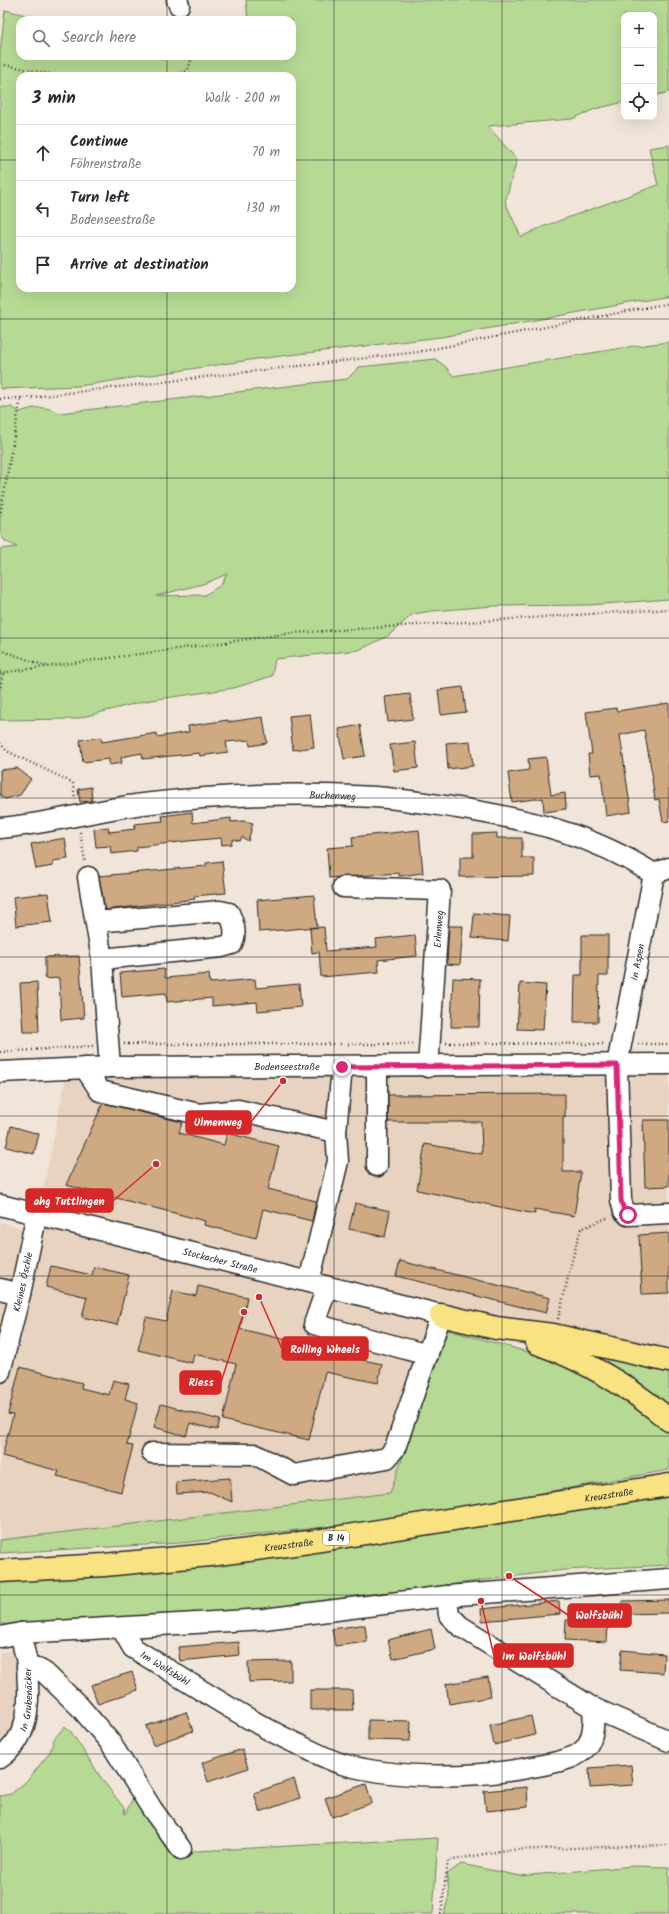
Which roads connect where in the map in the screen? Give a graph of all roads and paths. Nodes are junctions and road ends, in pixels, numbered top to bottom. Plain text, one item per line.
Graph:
1 (191, 60) edge
2 (5, 65) dead end
3 (40, 72) edge
4 (183, 72) edge
5 (669, 303) edge
6 (21, 398) junction
7 (0, 399) edge
8 (0, 516) edge
9 (669, 609) edge
10 (0, 650) edge
11 (48, 667) junction
12 (2, 673) edge
13 (0, 687) edge
14 (0, 743) edge
15 (78, 815) junction
16 (0, 828) edge
17 (662, 871) edge
18 (88, 877) joint
19 (343, 887) dead end
20 (96, 922) junction
21 (102, 959) junction
22 (430, 1043) junction
23 (621, 1044) junction
24 (669, 1044) edge
25 (108, 1045) junction
26 (0, 1052) edge
27 (669, 1064) edge
28 (617, 1065) junction
29 (110, 1067) junction
30 (342, 1067) junction
31 (377, 1067) junction
32 (428, 1067) junction
33 (85, 1068) junction
34 (0, 1072) edge
35 (336, 1132) junction
36 (377, 1166) dead end
37 (0, 1205) edge
38 (624, 1211) junction
39 (669, 1213) edge
40 (37, 1214) junction
41 (318, 1284) junction
42 (0, 1289) edge
43 (20, 1294) junction
44 (442, 1315) junction
45 (496, 1328) junction
46 (553, 1335) junction
47 (428, 1355) junction
48 (669, 1361) edge
49 (0, 1372) edge
50 (669, 1420) edge
51 (152, 1453) dead end
52 (668, 1485) edge
53 (0, 1570) edge
54 (669, 1579) edge
55 (447, 1596) junction
56 (122, 1629) junction
57 (21, 1633) junction
58 (0, 1637) edge
59 (27, 1668) junction
60 (593, 1708) junction
61 (669, 1741) edge
62 (0, 1758) edge
63 (669, 1845) edge
64 (181, 1849) dead end
65 (441, 1914) edge
66 (509, 1914) edge
67 (542, 1914) edge

1 - 4 path
2 - 3 path
5 - 6 path
6 - 7 path
6 - 8 path
9 - 11 path
10 - 11 path
11 - 12 path
12 - 13 path
14 - 15 path
15 - 16 street, Buchenweg
15 - 17 street, Buchenweg
15 - 18 path
17 - 23 street, In Aspen
18 - 20 street
19 - 22 street, Erlenweg
20 - 21 street
20 - 21 street
21 - 25 street
22 - 23 path
22 - 25 path
22 - 32 street, Erlenweg
23 - 24 path
23 - 28 street, In Aspen
25 - 26 path
25 - 29 street
27 - 28 street, Bodenseestraße
28 - 32 street, Bodenseestraße
28 - 38 street, In Aspen
29 - 30 street, Bodenseestraße
29 - 33 street, Bodenseestraße
30 - 31 street, Bodenseestraße
30 - 35 street
31 - 32 street, Bodenseestraße
31 - 36 street
33 - 34 street, Bodenseestraße
33 - 35 street
35 - 41 street
37 - 40 street, Stockacher Straße
38 - 39 street
38 - 46 path
40 - 41 street, Stockacher Straße
40 - 43 street, Kleines Öschle
41 - 44 street, Stockacher Straße
41 - 47 street
42 - 43 street
43 - 49 street, Kleines Öschle
44 - 45 main road
44 - 47 street
45 - 46 main road
45 - 50 main road
46 - 48 main road
47 - 51 street
52 - 53 main road, Kreuzstraße / B 14
54 - 55 street
55 - 56 street
55 - 60 street
56 - 57 street
56 - 60 street, Im Wolfsbühl
57 - 58 street
57 - 59 street, In Grubenäcker
59 - 62 street, In Grubenäcker
59 - 64 street
60 - 61 street
63 - 65 path
66 - 67 path

